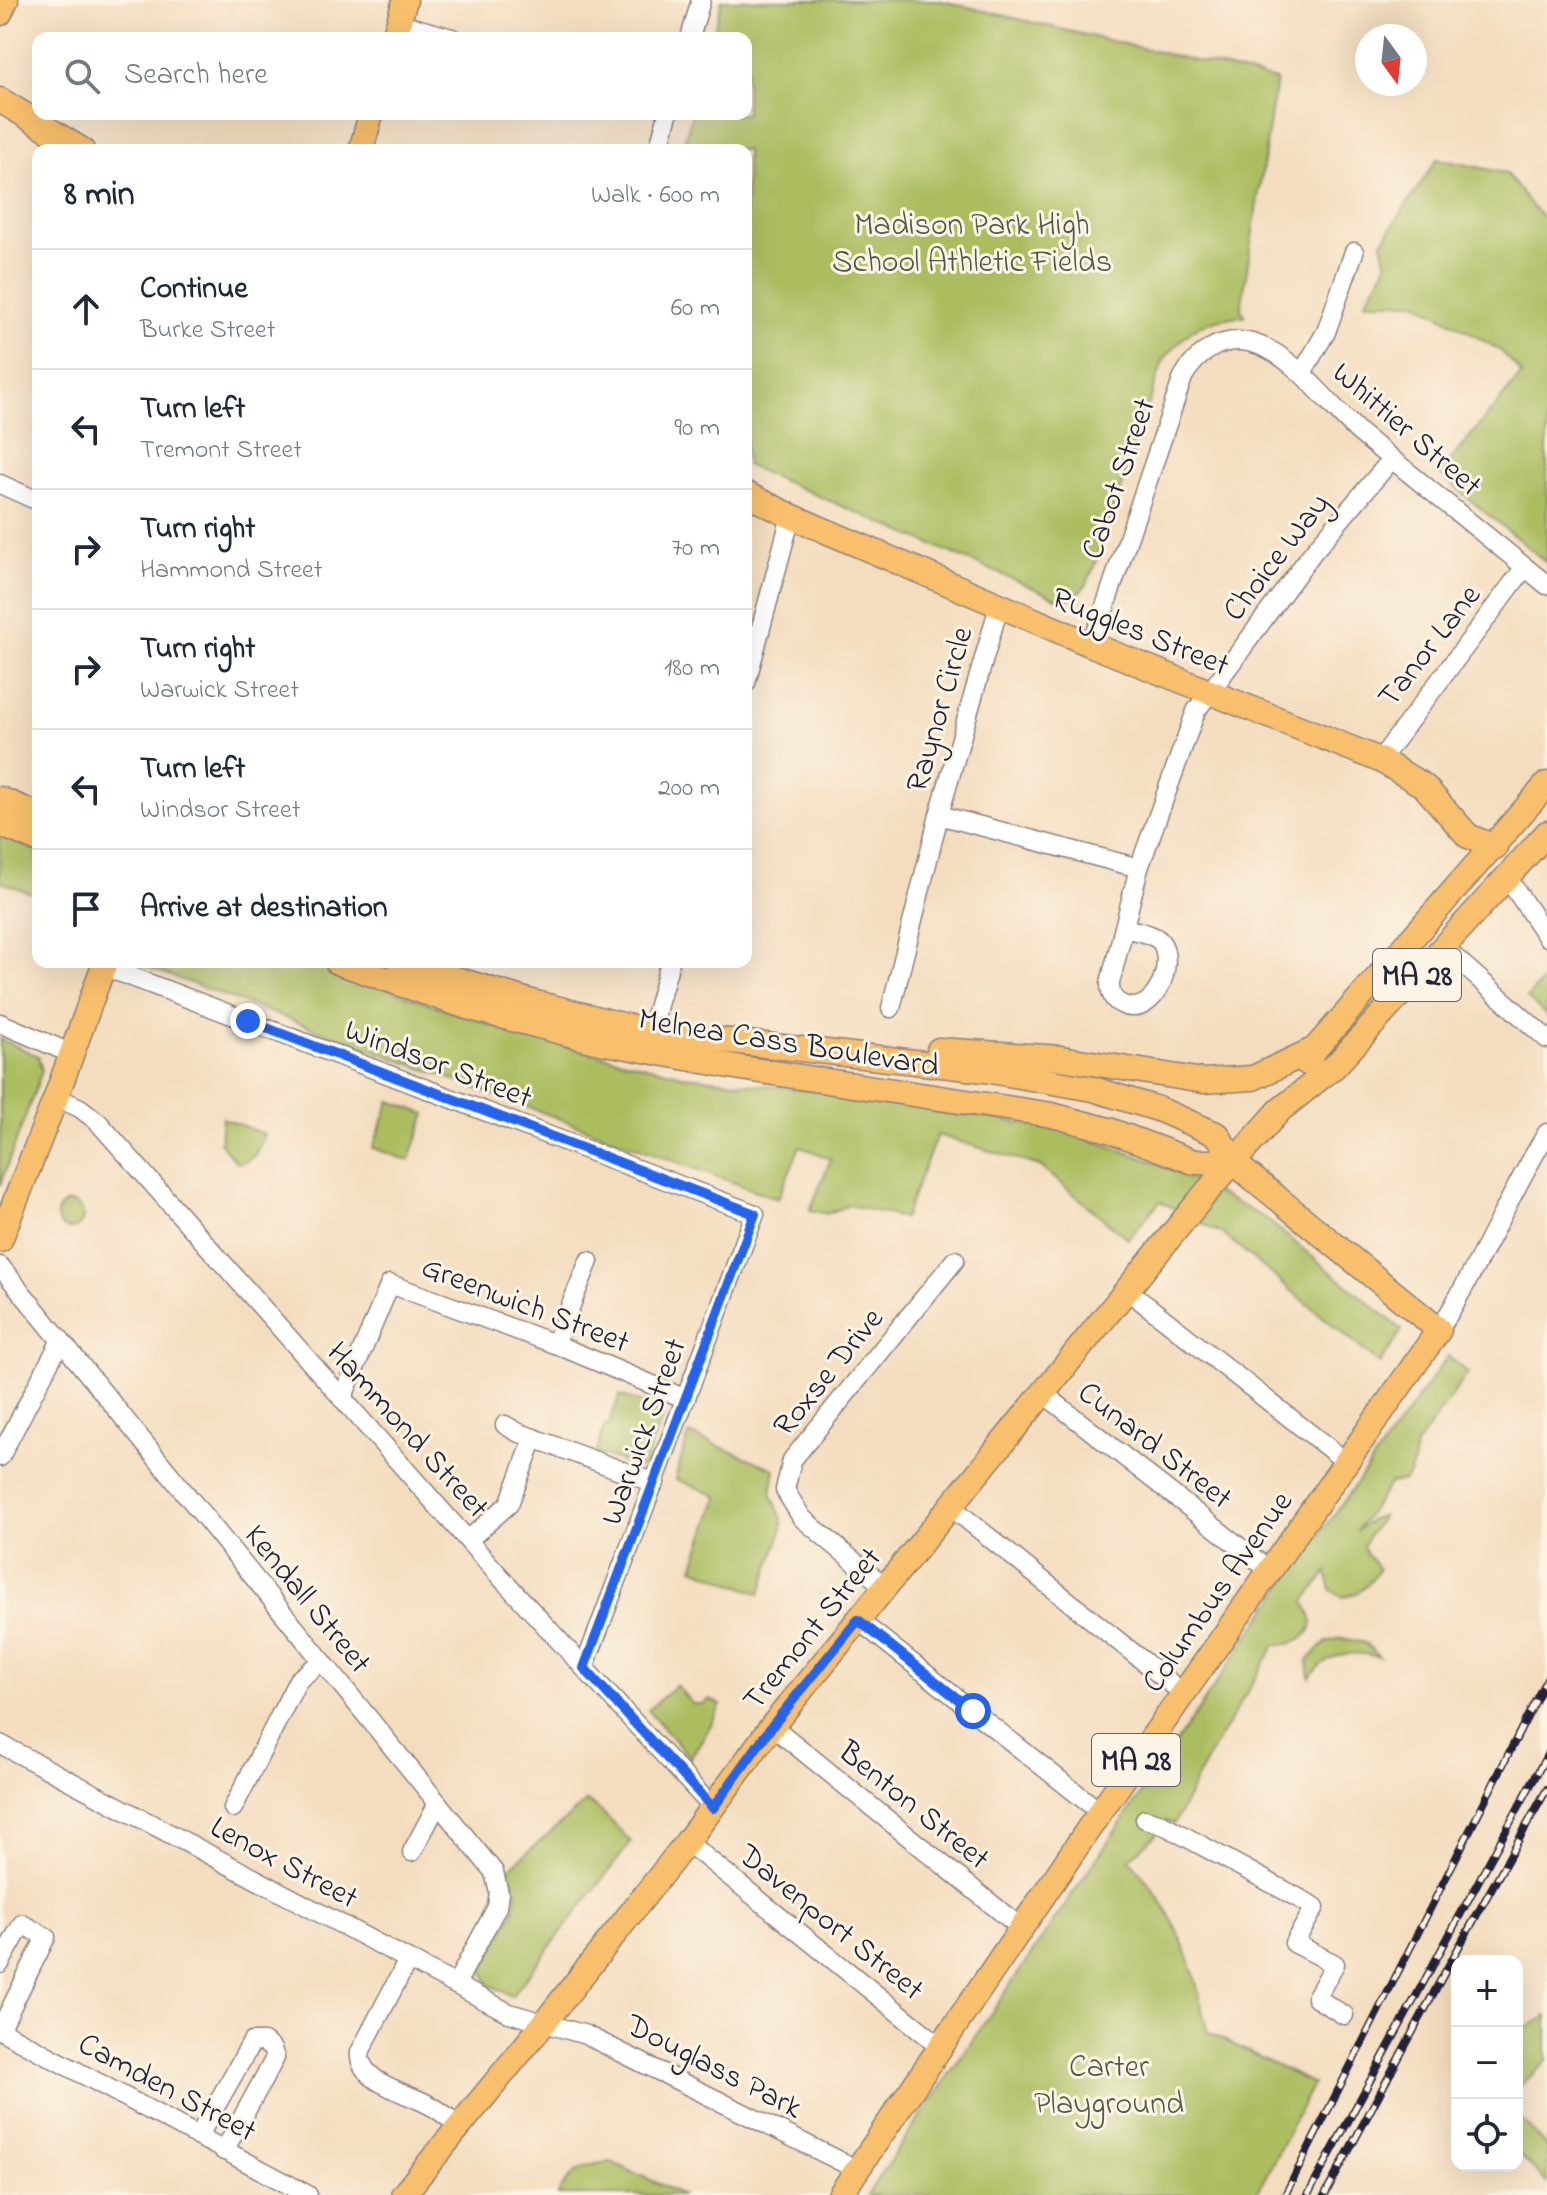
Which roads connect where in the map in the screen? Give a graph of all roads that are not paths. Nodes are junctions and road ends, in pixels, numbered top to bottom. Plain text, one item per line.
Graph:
1 (701, 0) edge
2 (399, 20) edge
3 (434, 32) edge
4 (692, 32) edge
5 (0, 100) edge
6 (32, 120) edge
7 (33, 120) edge
8 (369, 120) edge
9 (666, 120) edge
10 (72, 144) edge
11 (363, 144) edge
12 (660, 144) edge
13 (1354, 252) dead end
14 (1219, 344) joint
15 (1302, 373) junction
16 (1392, 459) junction
17 (0, 484) edge
18 (752, 497) edge
19 (32, 498) edge
20 (791, 516) junction
21 (1525, 567) junction
22 (1547, 585) edge
23 (999, 606) junction
24 (1092, 645) junction
25 (752, 661) edge
26 (1208, 692) junction
27 (1380, 760) junction
28 (1547, 784) edge
29 (0, 799) edge
30 (32, 812) edge
31 (939, 815) junction
32 (0, 824) edge
33 (1547, 833) edge
34 (32, 837) edge
35 (1495, 847) junction
36 (1139, 868) junction
37 (1507, 877) junction
38 (1124, 928) dead end
39 (1547, 937) edge
40 (1443, 947) junction
41 (103, 968) edge
42 (114, 968) edge
43 (354, 968) edge
44 (420, 968) edge
45 (668, 968) edge
46 (891, 1008) dead end
47 (0, 1023) edge
48 (1547, 1039) edge
49 (648, 1042) junction
50 (793, 1049) junction
51 (1315, 1049) junction
52 (72, 1054) junction
53 (56, 1097) junction
54 (1280, 1110) junction
55 (1547, 1133) edge
56 (1233, 1162) junction
57 (755, 1214) joint
58 (0, 1240) edge
59 (955, 1260) dead end
60 (589, 1261) dead end
61 (0, 1266) edge
62 (1127, 1290) junction
63 (1439, 1330) junction
64 (61, 1340) junction
65 (555, 1344) junction
66 (1044, 1394) junction
67 (342, 1399) junction
68 (686, 1399) junction
69 (505, 1425) dead end
70 (534, 1438) junction
71 (0, 1457) edge
72 (1345, 1461) junction
73 (655, 1483) junction
74 (950, 1506) junction
75 (468, 1540) junction
76 (1269, 1570) junction
77 (885, 1587) junction
78 (858, 1620) junction
79 (322, 1661) junction
80 (584, 1668) junction
81 (1183, 1693) junction
82 (772, 1726) junction
83 (0, 1744) edge
84 (438, 1803) junction
85 (233, 1808) dead end
86 (713, 1808) junction
87 (1100, 1812) junction
88 (1145, 1819) dead end
89 (687, 1842) junction
90 (412, 1852) dead end
91 (1021, 1928) junction
92 (408, 1960) junction
93 (0, 1964) edge
94 (456, 1984) junction
95 (1344, 2015) dead end
96 (545, 2022) junction
97 (0, 2030) edge
98 (940, 2046) junction
99 (459, 2126) junction
100 (198, 2137) junction
101 (224, 2151) junction
102 (856, 2169) junction
103 (308, 2195) edge
104 (403, 2195) edge
105 (840, 2195) edge

1 - 4 street
2 - 3 street
5 - 6 main road
7 - 10 main road
8 - 11 main road
9 - 12 street
13 - 15 street
14 - 15 street, Whittier Street
14 - 24 street, Cabot Street
15 - 16 street, Whittier Street
16 - 21 street, Whittier Street
16 - 26 street, Choice Way
17 - 19 street
18 - 20 main road, Ruggles Street
20 - 23 main road, Ruggles Street
20 - 25 street
21 - 22 street, Whittier Street
21 - 27 street, Tanor Lane
23 - 24 main road, Ruggles Street
23 - 31 street, Raynor Circle
24 - 26 main road, Ruggles Street
26 - 27 main road, Ruggles Street
26 - 36 street
27 - 35 main road, Ruggles Street
28 - 35 main road, Tremont Street / MA 28
29 - 30 main road
31 - 36 street, Raynor Circle
31 - 46 street
32 - 34 main road
33 - 37 main road, Tremont Street / MA 28
35 - 51 main road, Tremont Street / MA 28
36 - 38 street
37 - 39 street
37 - 40 main road, Tremont Street / MA 28
40 - 48 street
40 - 54 main road, Tremont Street / MA 28
41 - 52 main road
42 - 57 street, Windsor Street
43 - 49 main road, Melnea Cass Boulevard
44 - 49 main road, Melnea Cass Boulevard
45 - 49 street
47 - 52 street
49 - 50 main road, Melnea Cass Boulevard
49 - 56 main road, Melnea Cass Boulevard
50 - 51 main road
50 - 56 main road, Melnea Cass Boulevard
51 - 54 main road, Tremont Street / MA 28
52 - 53 main road
53 - 58 main road
53 - 67 street, Hammond Street
54 - 56 main road, Tremont Street / MA 28
55 - 63 street, Columbus Avenue
56 - 62 main road, Tremont Street
56 - 63 main road, Melnea Cass Boulevard
57 - 68 street, Warwick Street
59 - 77 street, Roxse Drive
60 - 65 street
61 - 64 street, Kendall Street
62 - 66 main road, Tremont Street
62 - 72 street
63 - 72 main road, Columbus Avenue / MA 28
64 - 71 street
64 - 79 street, Kendall Street
65 - 67 street, Greenwich Street
65 - 68 street, Greenwich Street
66 - 74 main road, Tremont Street
66 - 76 street, Cunard Street
67 - 75 street, Hammond Street
68 - 73 street, Warwick Street
69 - 70 street
70 - 73 street
70 - 75 street
72 - 76 main road, Columbus Avenue / MA 28
73 - 80 street, Warwick Street
74 - 77 main road, Tremont Street
74 - 81 street
75 - 80 street, Hammond Street
76 - 81 main road, Columbus Avenue / MA 28
77 - 78 main road, Tremont Street
78 - 82 main road, Tremont Street
78 - 87 street
79 - 84 street, Kendall Street
79 - 85 street
80 - 86 street, Hammond Street
81 - 87 main road, Columbus Avenue / MA 28
82 - 86 main road, Tremont Street
82 - 91 street, Benton Street
83 - 92 street, Lenox Street
84 - 90 street
84 - 94 street, Kendall Street
86 - 89 main road, Tremont Street
87 - 91 main road, Columbus Avenue / MA 28
88 - 95 street
89 - 96 main road, Tremont Street
89 - 98 street, Davenport Street
91 - 98 main road, Columbus Avenue / MA 28
92 - 94 street, Lenox Street
92 - 99 street
93 - 97 street
94 - 96 street, Lenox Street
96 - 99 main road, Tremont Street
96 - 102 street, Douglass Park
97 - 100 street, Camden Street
98 - 102 main road, Columbus Avenue / MA 28
99 - 104 main road, Tremont Street
100 - 101 street, Camden Street
100 - 101 street
101 - 103 street, Camden Street
102 - 105 main road, Columbus Avenue / MA 28

